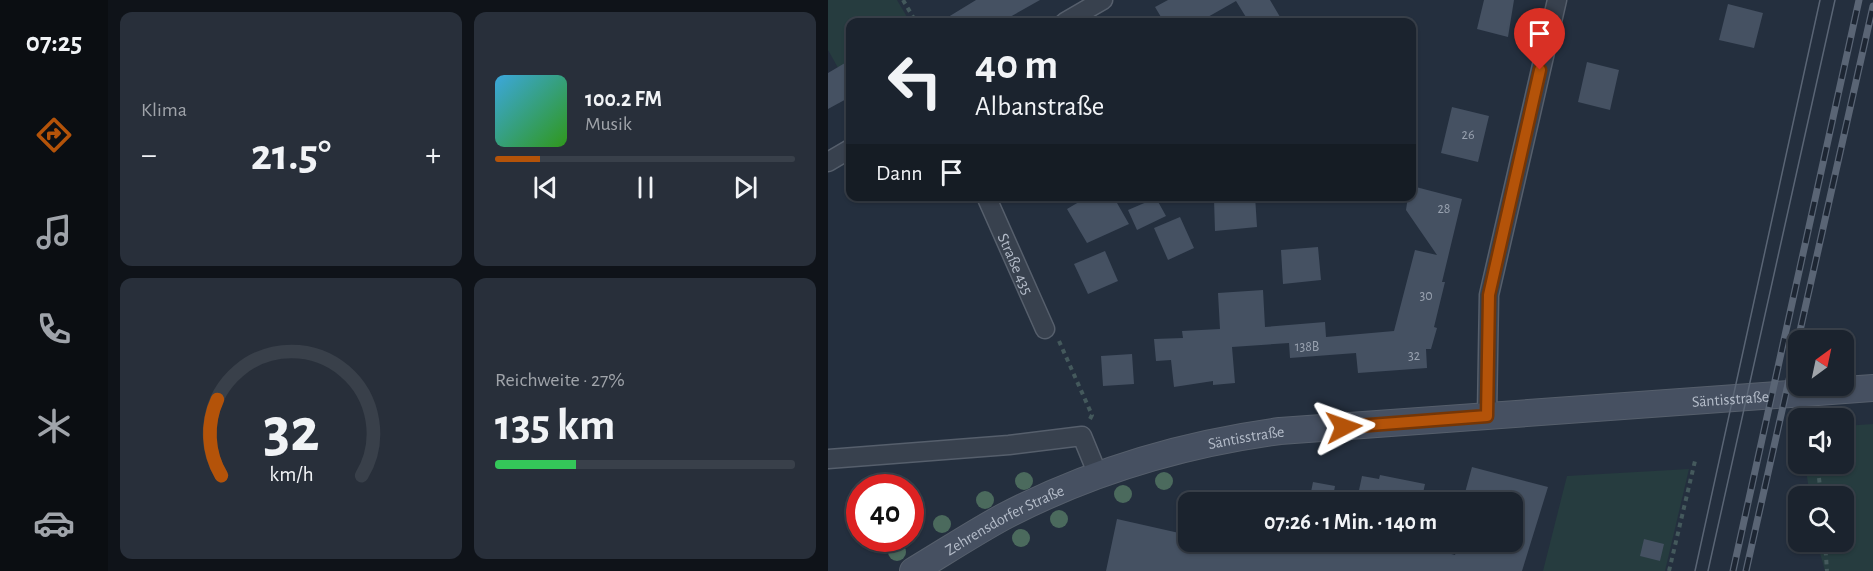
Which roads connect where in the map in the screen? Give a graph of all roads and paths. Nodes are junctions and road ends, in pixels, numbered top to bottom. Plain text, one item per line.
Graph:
1 (903, 0) edge
2 (1103, 0) edge
3 (1557, 0) edge
4 (914, 18) edge
5 (1072, 18) edge
6 (846, 151) edge
7 (828, 162) edge
8 (988, 201) edge
9 (1045, 329) joint
10 (1873, 388) edge
11 (1487, 416) junction
12 (1082, 436) junction
13 (828, 459) edge
14 (1695, 461) dead end
15 (1098, 474) junction
16 (1819, 478) dead end
17 (1820, 486) edge
18 (1826, 552) edge
19 (913, 571) edge
20 (1669, 571) edge
21 (1827, 571) edge

1 - 4 path
2 - 5 street
3 - 11 street
6 - 7 street
8 - 9 street, Straße 435
9 - 12 path
10 - 11 street, Säntisstraße
11 - 15 street, Säntisstraße
12 - 13 street
12 - 15 street
14 - 20 path
15 - 19 street, Zehrensdorfer Straße
16 - 17 path
18 - 21 path

